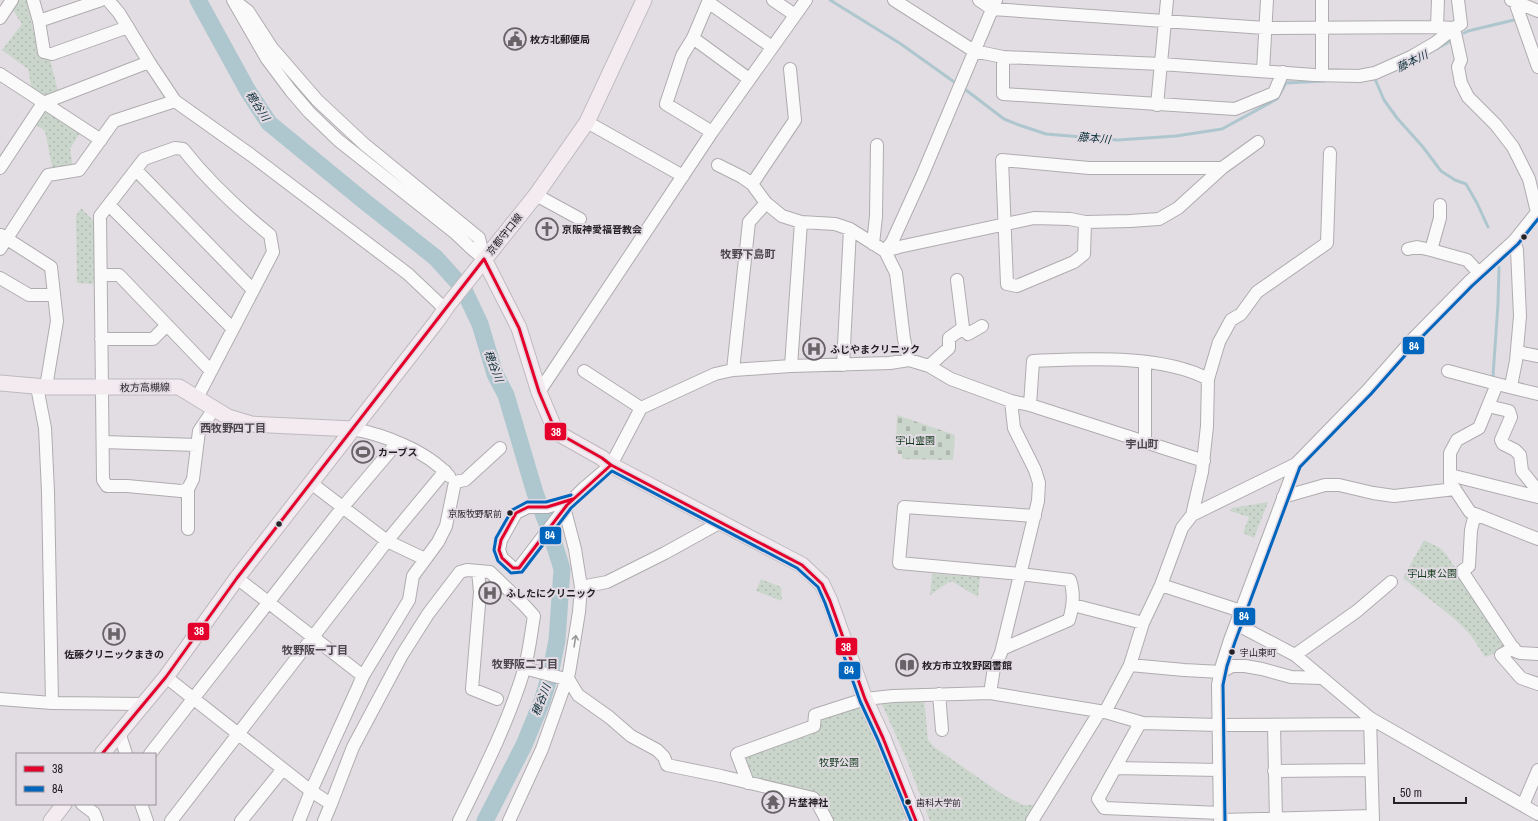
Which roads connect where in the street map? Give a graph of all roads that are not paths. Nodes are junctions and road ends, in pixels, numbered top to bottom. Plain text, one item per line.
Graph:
1 (12, 0) edge
2 (33, 0) edge
3 (102, 0) edge
4 (108, 0) edge
5 (233, 0) edge
6 (644, 0) edge
7 (773, 0) edge
8 (806, 0) edge
9 (894, 0) edge
10 (979, 0) edge
11 (1167, 0) edge
12 (1267, 0) edge
13 (1322, 0) edge
14 (1438, 0) edge
15 (1458, 0) edge
16 (709, 1) edge
17 (1513, 1) edge
18 (994, 4) edge
19 (1537, 10) edge
20 (795, 15) junction
21 (0, 18) edge
22 (39, 21) junction
23 (1165, 21) junction
24 (128, 27) junction
25 (1438, 27) junction
26 (1265, 28) junction
27 (1322, 28) junction
28 (1454, 28) junction
29 (693, 38) junction
30 (772, 47) junction
31 (974, 51) junction
32 (1003, 57) junction
33 (149, 62) junction
34 (1160, 64) junction
35 (1538, 67) edge
36 (790, 69) dead end
37 (1263, 72) junction
38 (1283, 72) junction
39 (1322, 74) junction
40 (749, 79) junction
41 (2, 80) edge
42 (175, 102) junction
43 (43, 103) junction
44 (1157, 105) junction
45 (587, 122) junction
46 (712, 132) junction
47 (100, 140) junction
48 (1258, 142) dead end
49 (877, 145) dead end
50 (1330, 153) dead end
51 (718, 165) dead end
52 (0, 168) edge
53 (1222, 168) junction
54 (136, 170) junction
55 (683, 176) junction
56 (752, 184) junction
57 (536, 195) junction
58 (766, 203) junction
59 (109, 205) junction
60 (1440, 205) dead end
61 (1538, 211) edge
62 (580, 219) dead end
63 (801, 222) junction
64 (1085, 222) junction
65 (1003, 224) junction
66 (850, 229) junction
67 (645, 233) junction
68 (2, 241) edge
69 (1514, 241) junction
70 (873, 244) junction
71 (626, 247) dead end
72 (1408, 249) dead end
73 (1431, 250) junction
74 (885, 252) junction
75 (484, 259) junction
76 (1479, 273) junction
77 (100, 275) junction
78 (0, 278) edge
79 (956, 279) dead end
80 (253, 290) junction
81 (54, 295) junction
82 (446, 307) junction
83 (167, 325) junction
84 (982, 326) dead end
85 (963, 328) junction
86 (233, 329) junction
87 (101, 339) junction
88 (1517, 352) junction
89 (1538, 356) edge
90 (909, 360) junction
91 (1145, 362) junction
92 (843, 364) junction
93 (792, 366) junction
94 (930, 366) junction
95 (733, 370) junction
96 (211, 371) junction
97 (584, 371) dead end
98 (1448, 371) dead end
99 (1208, 379) junction
100 (0, 383) edge
101 (1497, 384) junction
102 (1511, 386) junction
103 (42, 387) junction
104 (101, 388) junction
105 (540, 392) junction
106 (1538, 394) edge
107 (197, 398) junction
108 (1011, 401) junction
109 (1030, 405) junction
110 (1488, 406) junction
111 (641, 408) junction
112 (214, 409) junction
113 (353, 429) junction
114 (103, 442) junction
115 (1145, 442) junction
116 (397, 443) junction
117 (197, 445) junction
118 (500, 448) dead end
119 (1204, 461) junction
120 (1296, 464) junction
121 (611, 465) junction
122 (445, 471) junction
123 (1450, 475) junction
124 (455, 482) junction
125 (311, 483) junction
126 (188, 489) junction
127 (1454, 489) junction
128 (1538, 491) edge
129 (1283, 497) junction
130 (1538, 497) edge
131 (567, 503) junction
132 (342, 508) junction
133 (1475, 514) junction
134 (1192, 515) junction
135 (1035, 516) junction
136 (721, 522) junction
137 (188, 529) dead end
138 (1538, 539) edge
139 (387, 541) junction
140 (425, 559) junction
141 (478, 571) junction
142 (1020, 574) junction
143 (237, 578) junction
144 (1391, 582) dead end
145 (1161, 585) junction
146 (581, 587) junction
147 (268, 603) junction
148 (1073, 605) junction
149 (1241, 611) junction
150 (1143, 623) junction
151 (1236, 624) junction
152 (313, 638) junction
153 (1514, 648) junction
154 (1002, 649) junction
155 (1538, 654) edge
156 (1295, 655) junction
157 (1130, 665) junction
158 (526, 669) junction
159 (1221, 672) junction
160 (363, 676) junction
161 (166, 677) junction
162 (564, 678) junction
163 (1321, 678) junction
164 (1538, 684) edge
165 (990, 693) junction
166 (938, 694) junction
167 (194, 698) junction
168 (0, 699) edge
169 (497, 699) dead end
170 (865, 699) junction
171 (52, 703) junction
172 (144, 704) junction
173 (1102, 711) junction
174 (1370, 721) junction
175 (1140, 723) junction
176 (1274, 725) junction
177 (1219, 726) junction
178 (942, 730) dead end
179 (119, 732) junction
180 (238, 734) junction
181 (103, 753) edge
182 (126, 753) edge
183 (151, 753) edge
184 (1115, 768) junction
185 (283, 769) junction
186 (1219, 770) junction
187 (1371, 770) junction
188 (1538, 770) edge
189 (1274, 771) junction
190 (748, 783) junction
191 (311, 791) junction
192 (331, 804) junction
193 (63, 805) edge
194 (83, 805) edge
195 (142, 805) edge
196 (1523, 805) junction
197 (1538, 814) edge
198 (1154, 816) edge
199 (1220, 818) edge
200 (1372, 819) edge
201 (1276, 820) edge
202 (51, 821) edge
203 (97, 821) edge
204 (146, 821) edge
205 (171, 821) edge
206 (242, 821) edge
207 (299, 821) edge
208 (324, 821) edge
209 (458, 821) edge
210 (509, 821) edge
211 (827, 821) edge
212 (916, 821) edge
213 (1032, 821) edge

1 - 21 street
2 - 22 street
3 - 22 street
4 - 24 street
5 - 75 street
6 - 45 main road, 京都守口線
7 - 20 street
8 - 20 street
9 - 31 street
10 - 18 street
11 - 23 street
12 - 26 street
13 - 27 street
14 - 25 street
15 - 28 street
16 - 29 street
16 - 30 street
17 - 19 street
17 - 35 street
18 - 23 street
18 - 31 street
20 - 30 street
22 - 24 street
23 - 26 street
23 - 34 street
24 - 33 street
25 - 27 street
25 - 28 street
26 - 27 street
26 - 37 street
27 - 39 street
28 - 39 street
28 - 61 street
29 - 40 street
29 - 46 street
30 - 40 street
31 - 32 street
31 - 74 street
32 - 34 street
32 - 44 street
33 - 42 street
33 - 43 street
34 - 37 street
34 - 44 street
36 - 56 street
37 - 38 street
38 - 39 street
38 - 44 street
40 - 46 street
41 - 43 street
42 - 47 street
42 - 82 street
43 - 47 street
43 - 52 street
45 - 55 street
45 - 57 main road, 京都守口線
46 - 55 street
47 - 68 street
48 - 53 street
49 - 70 street
50 - 99 street
51 - 56 street
53 - 64 street
53 - 65 street
54 - 59 street
54 - 80 street
54 - 80 street
55 - 67 street
56 - 58 street
57 - 62 street
57 - 75 main road, 京都守口線
58 - 63 street
58 - 95 street
59 - 77 street
59 - 86 street
60 - 73 street
61 - 69 street
63 - 66 street
63 - 93 street
64 - 65 street
64 - 65 street
65 - 74 street
66 - 70 street
66 - 92 street
67 - 71 street
67 - 105 street
68 - 81 street
69 - 76 street
69 - 88 street
70 - 74 street
72 - 73 street
73 - 76 street
74 - 90 street
75 - 82 main road, 京都守口線
75 - 105 main road
76 - 120 street
77 - 83 street
77 - 87 street
78 - 81 street
79 - 85 street
80 - 86 street
81 - 103 street
82 - 113 main road, 京都守口線
83 - 87 street
83 - 96 street
84 - 85 street
85 - 94 street
86 - 96 street
87 - 104 street
88 - 89 street
88 - 102 street
90 - 92 street
90 - 94 street
91 - 99 street
91 - 109 street
91 - 115 street
92 - 93 street
93 - 95 street
94 - 108 street
95 - 111 street
96 - 107 street
97 - 111 street
98 - 101 street
99 - 119 street
100 - 103 main road, 枚方高槻線
101 - 102 street
101 - 110 street
102 - 106 street
103 - 104 main road, 枚方高槻線
103 - 171 street
104 - 107 main road, 枚方高槻線
104 - 114 street
105 - 121 main road
107 - 112 main road, 枚方高槻線
108 - 109 street
108 - 135 street
109 - 115 street
110 - 123 street
110 - 128 street
111 - 121 street
112 - 113 main road, 枚方高槻線
112 - 117 street
113 - 116 street
113 - 125 main road, 京都守口線
114 - 117 street
114 - 126 street
115 - 119 street
116 - 122 street
116 - 132 street
117 - 126 street
118 - 124 street
119 - 134 street
120 - 129 street
120 - 134 street
121 - 131 street
121 - 136 main road
122 - 124 street
122 - 139 street
123 - 127 street
123 - 130 street
124 - 140 street
125 - 132 street
125 - 143 main road, 京都守口線
126 - 137 street
127 - 129 street
127 - 133 street
129 - 149 street
131 - 131 street
131 - 146 street
132 - 139 street
132 - 147 street
133 - 138 street
133 - 153 street
134 - 145 street
135 - 142 street
135 - 142 street
136 - 146 street
136 - 170 main road
139 - 140 street
139 - 152 street
140 - 160 street
141 - 158 street
141 - 169 street
141 - 192 street
142 - 148 street
142 - 154 street
143 - 147 street
143 - 161 main road, 京都守口線
144 - 156 street
145 - 149 street
145 - 150 street
162 -> 146 street
147 - 152 street
147 - 167 street
148 - 150 street
148 - 154 street
149 - 151 street
150 - 157 street
151 - 156 street
151 - 159 street
152 - 160 street
152 - 180 street
153 - 155 street
153 - 164 street
154 - 165 street
156 - 163 street
157 - 159 street
157 - 173 street
158 - 162 street
158 - 209 street
159 - 163 street
159 - 177 street
160 - 191 street
161 - 167 street
161 - 172 main road, 京都守口線
162 - 190 street
162 - 210 street
163 - 174 street
165 - 166 street
165 - 173 street
166 - 170 street
166 - 178 street
167 - 180 street
167 - 183 street
168 - 171 street
170 - 190 street
170 - 212 main road
171 - 172 street
172 - 179 main road, 京都守口線
173 - 175 street
173 - 213 street
174 - 176 street
174 - 187 street
174 - 196 street
175 - 177 street
175 - 184 street
176 - 177 street
176 - 189 street
177 - 186 street
179 - 181 main road, 京都守口線
179 - 182 street
180 - 185 street
180 - 205 street
184 - 186 street
184 - 198 street
185 - 191 street
185 - 206 street
186 - 199 street
187 - 189 street
187 - 200 street
188 - 196 street
189 - 201 street
190 - 211 street
191 - 192 street
191 - 207 street
192 - 208 street
193 - 202 main road
194 - 203 street
195 - 204 street
196 - 197 street
198 - 199 street
199 - 201 street
200 - 201 street

